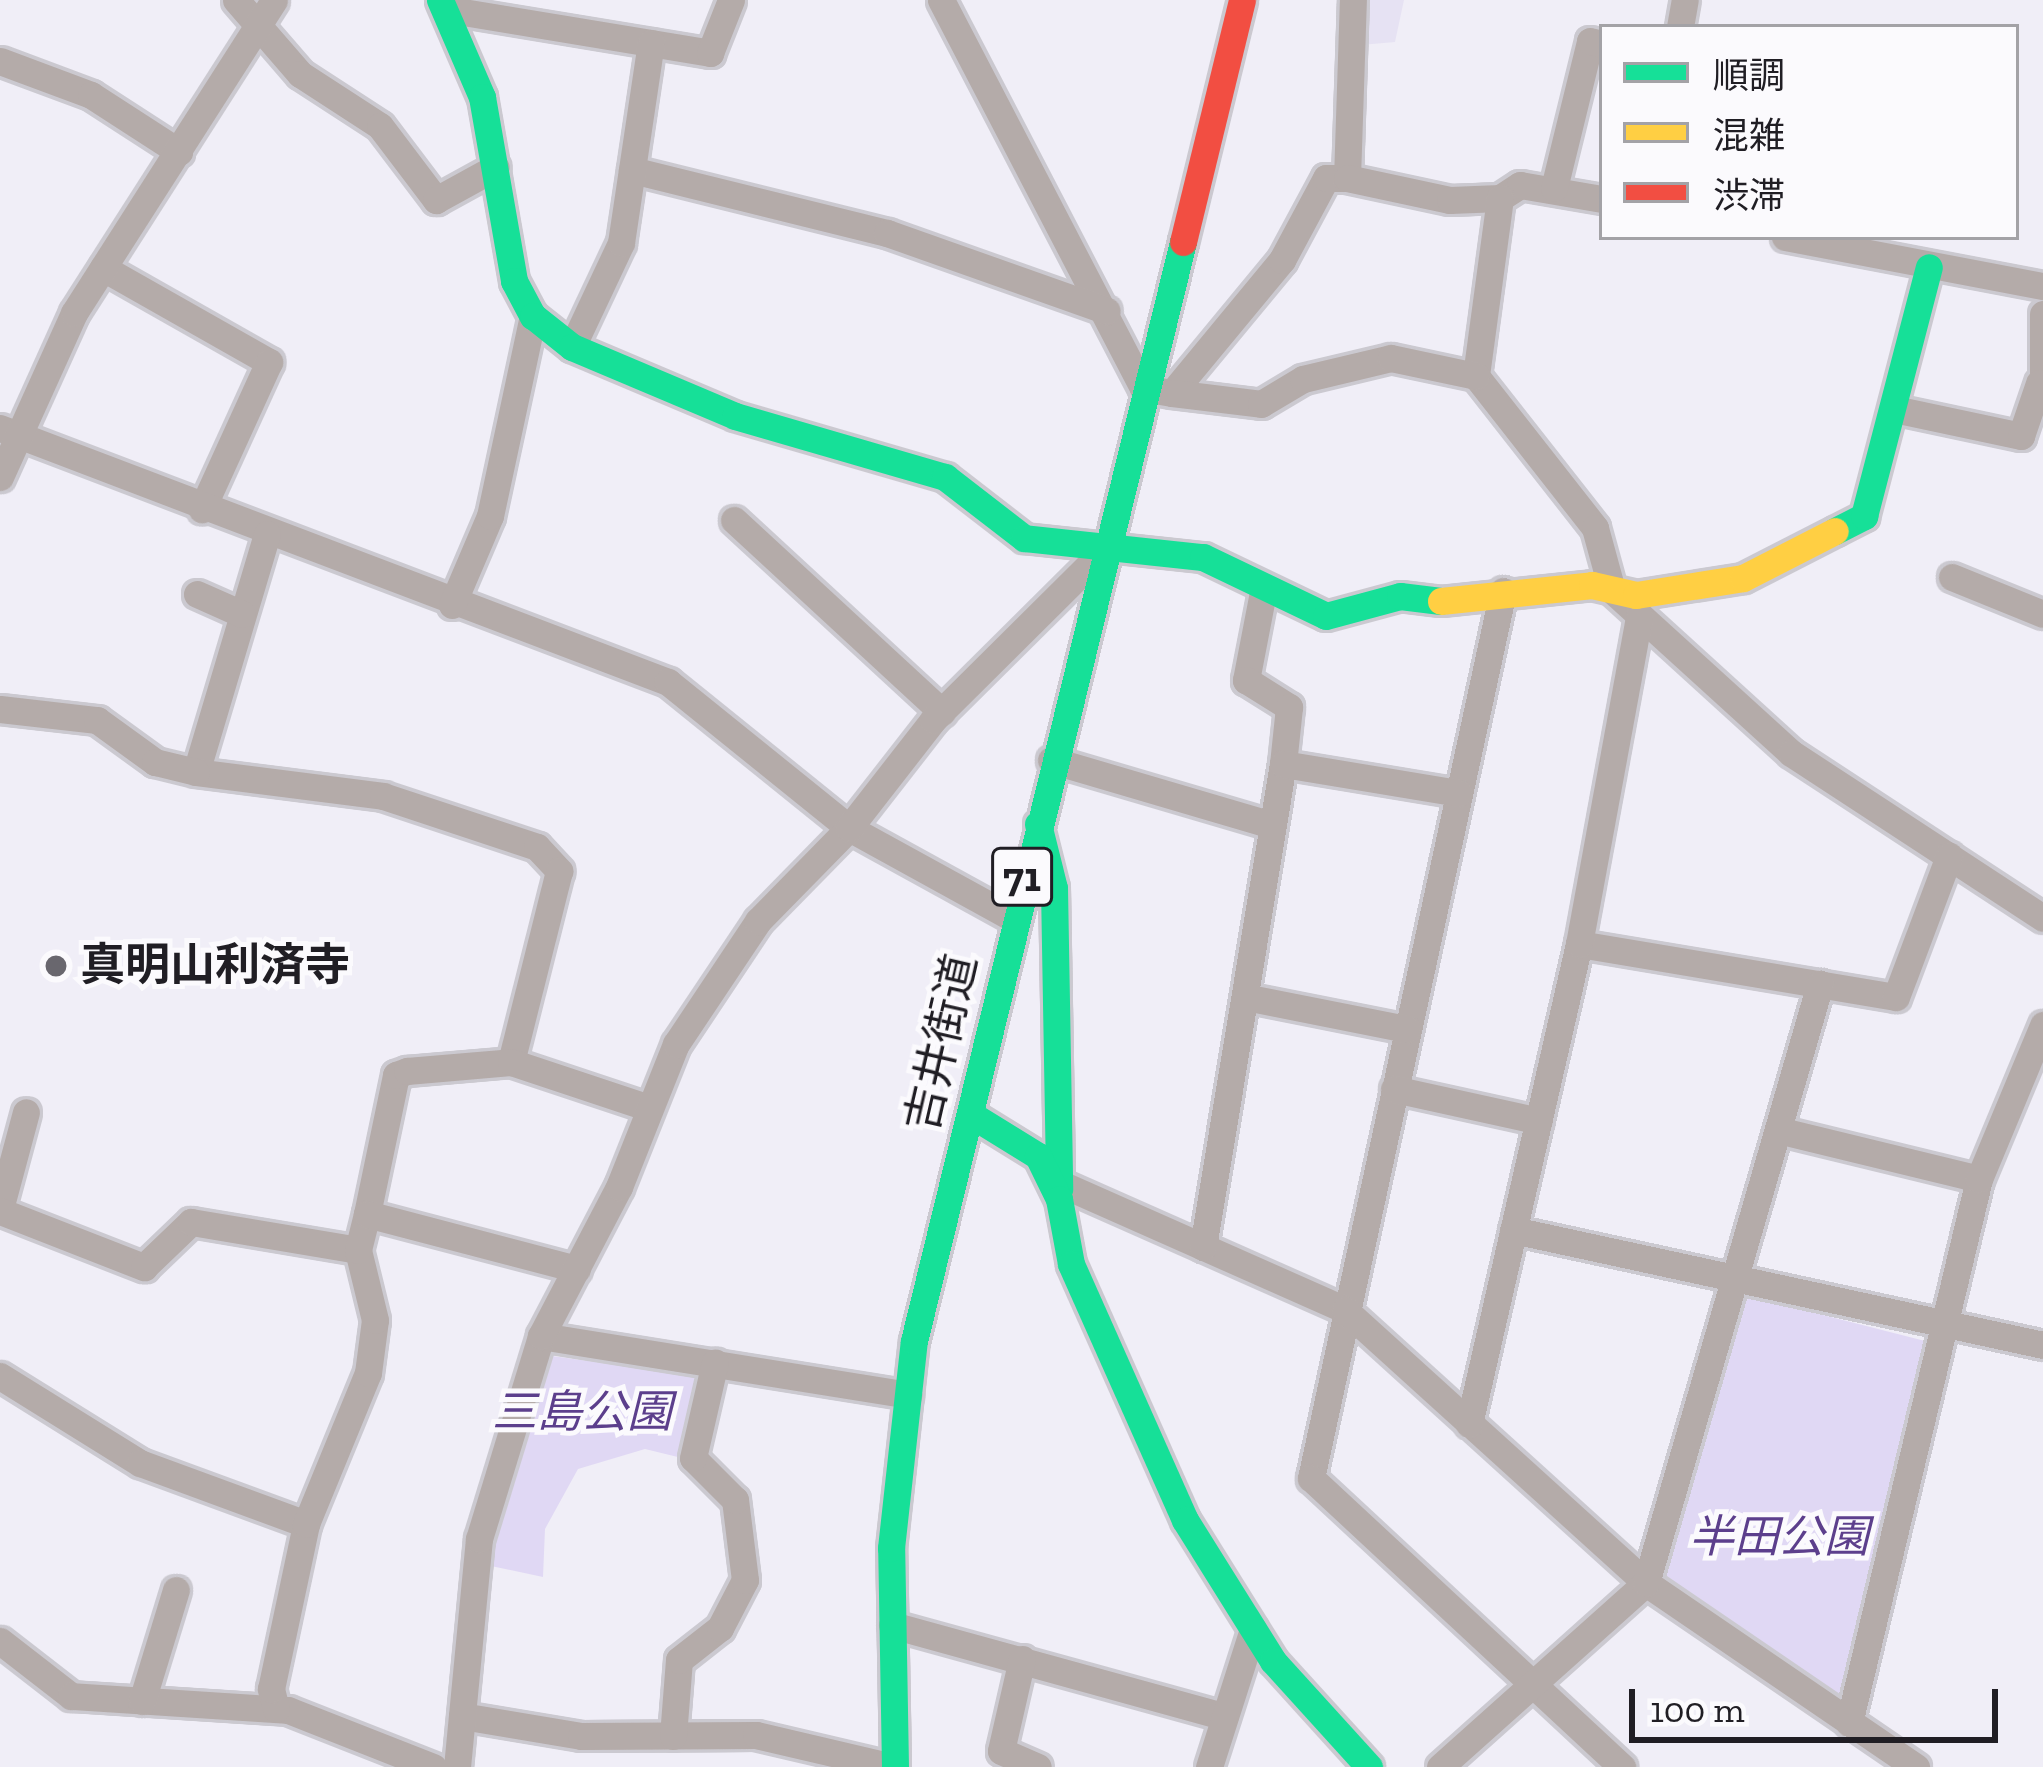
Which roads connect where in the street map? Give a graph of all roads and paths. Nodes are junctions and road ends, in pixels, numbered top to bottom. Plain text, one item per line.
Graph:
1 (236, 0) edge
2 (570, 0) edge
3 (731, 0) edge
4 (941, 0) edge
5 (1242, 0) edge
6 (1353, 0) edge
7 (443, 4) edge
8 (268, 11) edge
9 (558, 28) junction
10 (651, 43) junction
11 (1599, 43) edge
12 (0, 61) edge
13 (179, 152) junction
14 (496, 167) junction
15 (632, 170) junction
16 (1347, 178) junction
17 (1554, 188) junction
18 (1501, 197) junction
19 (1599, 199) edge
20 (1815, 240) edge
21 (1894, 248) edge
22 (1929, 267) junction
23 (103, 268) junction
24 (2043, 286) edge
25 (1107, 311) junction
26 (2043, 314) edge
27 (533, 316) junction
28 (572, 347) junction
29 (1476, 376) junction
30 (2041, 384) edge
31 (1143, 388) junction
32 (1172, 393) junction
33 (1894, 409) junction
34 (7, 431) edge
35 (0, 477) edge
36 (202, 509) junction
37 (734, 520) dead end
38 (267, 535) junction
39 (1102, 552) junction
40 (1952, 577) dead end
41 (1612, 590) junction
42 (1503, 591) junction
43 (1263, 592) junction
44 (197, 594) dead end
45 (452, 605) junction
46 (242, 614) junction
47 (2043, 614) edge
48 (1640, 616) junction
49 (0, 709) edge
50 (942, 712) junction
51 (1051, 760) junction
52 (1282, 764) junction
53 (196, 772) junction
54 (1459, 793) junction
55 (1036, 819) junction
56 (1272, 825) junction
57 (849, 828) junction
58 (1948, 856) junction
59 (1013, 918) junction
60 (2043, 918) edge
61 (1579, 944) junction
62 (1820, 985) junction
63 (1245, 997) junction
64 (2043, 1025) edge
65 (1407, 1029) junction
66 (511, 1062) junction
67 (1394, 1089) junction
68 (649, 1108) junction
69 (26, 1112) dead end
70 (970, 1114) junction
71 (1539, 1121) junction
72 (1778, 1130) junction
73 (1979, 1179) junction
74 (1059, 1191) junction
75 (0, 1210) edge
76 (367, 1214) junction
77 (1514, 1230) junction
78 (1203, 1247) junction
79 (358, 1250) junction
80 (577, 1269) junction
81 (1735, 1277) junction
82 (1345, 1310) junction
83 (1945, 1323) junction
84 (541, 1336) junction
85 (2043, 1346) edge
86 (715, 1362) junction
87 (6, 1388) edge
88 (908, 1395) junction
89 (1469, 1424) junction
90 (306, 1524) junction
91 (1646, 1583) junction
92 (176, 1590) dead end
93 (892, 1625) junction
94 (1253, 1629) junction
95 (0, 1641) edge
96 (1022, 1659) junction
97 (1533, 1684) junction
98 (142, 1701) junction
99 (276, 1709) junction
100 (462, 1716) junction
101 (1225, 1717) junction
102 (1849, 1723) junction
103 (673, 1736) junction
104 (433, 1767) edge
105 (457, 1767) edge
106 (893, 1767) edge
107 (1038, 1767) edge
108 (1209, 1767) edge
109 (1369, 1767) edge
110 (1440, 1767) edge
111 (1622, 1767) edge
112 (1916, 1767) edge

1 - 8 street
2 - 9 street
3 - 10 street
4 - 25 street
5 - 31 street, 吉井街道 / 71
6 - 16 street
7 - 9 street
7 - 14 street
8 - 13 street
8 - 14 street
9 - 10 street
10 - 15 street
11 - 17 street
12 - 13 street
13 - 23 street
14 - 27 street
15 - 25 street
15 - 28 street
16 - 18 street
16 - 32 street
17 - 18 street
17 - 19 street
18 - 29 street
20 - 21 street
21 - 22 street
22 - 24 street
22 - 33 street
23 - 34 street
23 - 36 street
25 - 31 street
26 - 30 street
27 - 28 street
27 - 45 street
28 - 39 street
29 - 32 street
29 - 41 street
30 - 33 street
31 - 32 street
31 - 39 street, 吉井街道 / 71
33 - 41 street
34 - 35 street
34 - 36 street
36 - 38 street
37 - 50 street
38 - 45 street
38 - 46 street
39 - 43 street
39 - 50 street
39 - 51 street, 吉井街道 / 71
40 - 47 street
41 - 42 street
41 - 48 street
42 - 43 street
42 - 54 street
43 - 52 street
44 - 46 street
45 - 57 street
46 - 53 street
48 - 58 street
48 - 61 street
49 - 53 street
50 - 57 street
51 - 55 street, 吉井街道 / 71
51 - 56 street
52 - 54 street
52 - 56 street
53 - 66 street
54 - 65 street
55 - 59 street, 吉井街道 / 71
55 - 74 street
56 - 63 street
57 - 59 street
57 - 68 street
58 - 60 street
58 - 62 street
59 - 70 street, 吉井街道 / 71
61 - 62 street
61 - 71 street
62 - 72 street
63 - 65 street
63 - 78 street
64 - 73 street
65 - 67 street
66 - 68 street
66 - 76 street
67 - 71 street
67 - 82 street
68 - 80 street
69 - 75 street
70 - 74 street
70 - 88 street, 吉井街道 / 71
71 - 77 street
72 - 73 street
72 - 81 street
73 - 83 street
74 - 78 street
74 - 94 street
75 - 79 street
76 - 79 street
76 - 80 street
77 - 81 street
77 - 89 street
78 - 82 street
79 - 90 street
80 - 84 street
81 - 83 street
81 - 91 street
82 - 89 street
82 - 97 street
83 - 85 street
83 - 102 street
84 - 86 street
84 - 100 street
86 - 88 street
86 - 103 street
87 - 90 street
88 - 93 street, 吉井街道 / 71
89 - 91 street
90 - 99 street
91 - 97 street
91 - 102 street
92 - 98 street
93 - 96 street
93 - 106 street, 吉井街道 / 71
94 - 101 street
94 - 109 street
95 - 98 street
96 - 101 street
96 - 107 street
97 - 110 street
97 - 111 street
98 - 99 street
99 - 104 street
100 - 103 street
100 - 105 street
101 - 108 street
102 - 112 street
103 - 106 street

